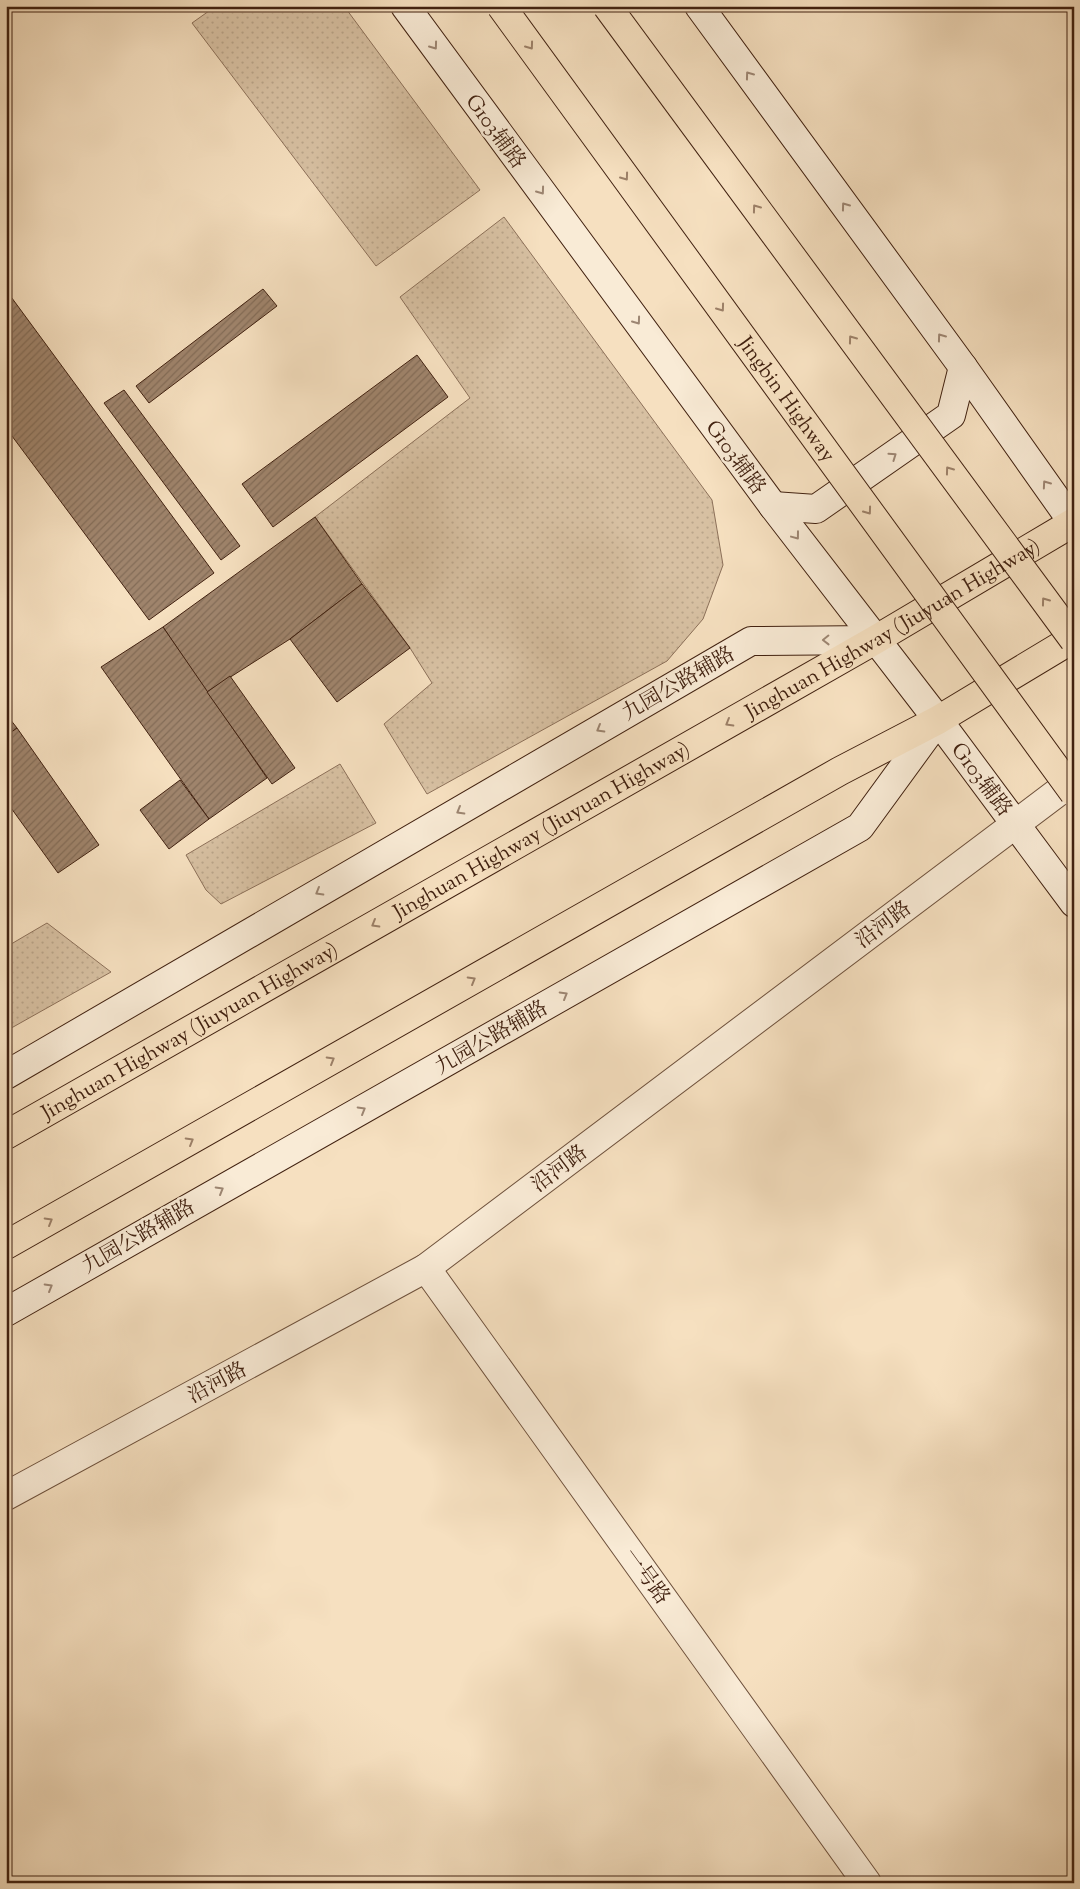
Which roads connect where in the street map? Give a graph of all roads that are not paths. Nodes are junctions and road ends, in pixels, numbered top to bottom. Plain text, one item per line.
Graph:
1 (405, 6) edge
2 (501, 6) edge
3 (607, 6) edge
4 (699, 6) edge
5 (963, 367) junction
6 (773, 506) junction
7 (1073, 523) edge
8 (1074, 639) edge
9 (875, 640) junction
10 (938, 720) junction
11 (1074, 780) edge
12 (1074, 793) edge
13 (1016, 823) junction
14 (1074, 903) edge
15 (6, 1074) edge
16 (6, 1135) edge
17 (6, 1245) edge
18 (426, 1268) junction
19 (6, 1312) edge
20 (6, 1496) edge
21 (867, 1883) edge

1 -> 6 street, G103辅路
2 -> 12 highway, Jingbin Highway, bridge
8 -> 3 highway, bridge
5 -> 4 street
6 -> 5 street
7 -> 5 street
6 -> 9 street, G103辅路
7 - 9 highway, Jinghuan Highway (Jiuyuan Highway)
8 - 10 highway
9 - 10 street, G103辅路
9 -> 15 street, 九园公路辅路
9 -> 16 highway, Jinghuan Highway (Jiuyuan Highway)
10 - 13 street, G103辅路
17 -> 10 highway
19 -> 10 street, 九园公路辅路
11 - 13 street, 沿河路
13 - 14 street, G103辅路
13 - 18 street, 沿河路
18 - 20 street, 沿河路
18 - 21 street, 一号路

